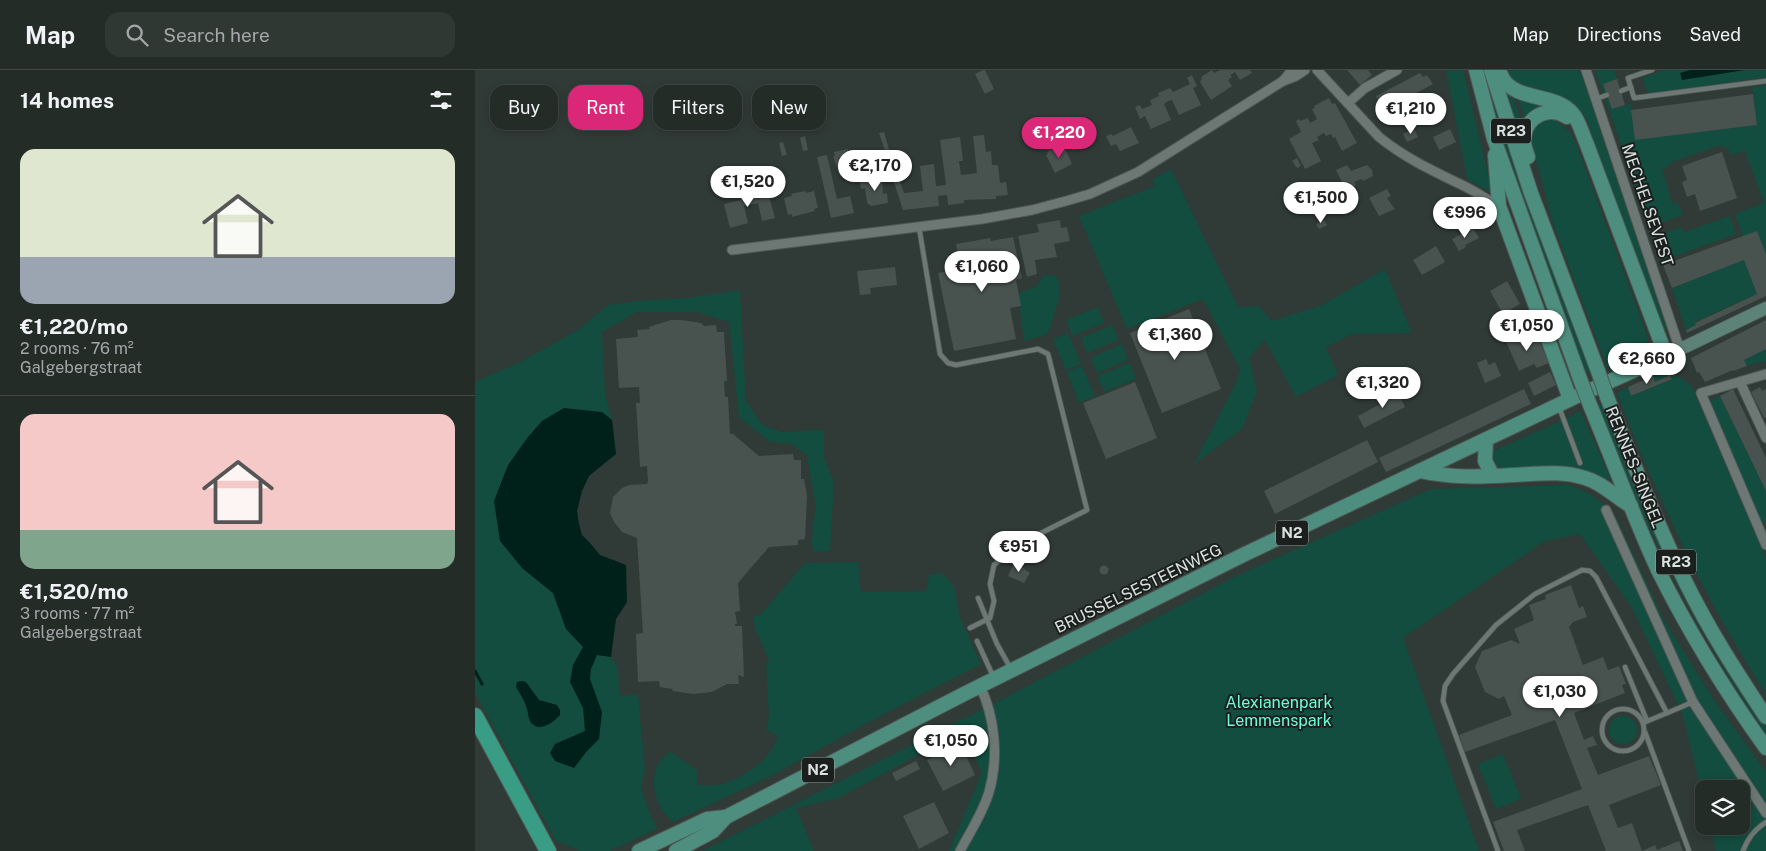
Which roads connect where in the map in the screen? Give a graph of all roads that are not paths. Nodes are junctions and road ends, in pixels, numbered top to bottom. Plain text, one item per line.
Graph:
1 (1293, 70) edge
2 (1305, 70) edge
3 (1317, 70) edge
4 (1397, 70) edge
5 (1476, 70) edge
6 (1491, 70) edge
7 (1498, 70) edge
8 (1586, 70) edge
9 (1651, 70) edge
10 (1283, 81) junction
11 (1766, 81) edge
12 (1631, 87) junction
13 (1621, 90) dead end
14 (1607, 95) dead end
15 (1596, 99) junction
16 (1348, 103) junction
17 (1578, 124) junction
18 (1494, 139) junction
19 (1531, 193) junction
20 (1499, 206) junction
21 (919, 227) junction
22 (732, 250) dead end
23 (1766, 308) edge
24 (1680, 350) junction
25 (1666, 356) junction
26 (1766, 374) edge
27 (1740, 382) junction
28 (1564, 403) junction
29 (1766, 438) edge
30 (1486, 440) junction
31 (1580, 463) dead end
32 (1420, 471) junction
33 (1493, 476) junction
34 (1631, 506) junction
35 (1606, 510) dead end
36 (1766, 545) edge
37 (978, 598) dead end
38 (987, 620) junction
39 (970, 628) dead end
40 (977, 641) dead end
41 (1625, 667) dead end
42 (1012, 670) junction
43 (994, 679) junction
44 (980, 686) junction
45 (1693, 702) junction
46 (1667, 713) junction
47 (475, 716) edge
48 (1766, 717) edge
49 (1645, 722) junction
50 (1645, 731) junction
51 (1766, 748) edge
52 (1766, 813) edge
53 (726, 817) junction
54 (1766, 822) edge
55 (549, 851) edge
56 (639, 851) edge
57 (676, 851) edge
58 (960, 851) edge
59 (1498, 851) edge
60 (1689, 851) edge
61 (1743, 851) edge

1 - 10 street
2 - 10 street
3 - 16 street
4 - 16 street
5 - 18 main road, R23
6 - 19 main road, R23
7 - 17 main road
8 - 15 street, MECHELSEVEST
9 - 12 lane
10 - 21 street
11 - 12 lane
12 - 13 lane
14 - 15 lane
15 - 24 street, MECHELSEVEST
16 - 20 street
17 - 19 main road
17 - 25 main road
18 - 20 main road
18 - 34 main road, RENNES-SINGEL / R23, bridge
19 - 48 main road, RENNES-SINGEL / R23, bridge
20 - 28 main road
21 - 22 street
21 - 38 lane
23 - 24 street
24 - 25 street
25 - 28 main road, N2
26 - 27 street
27 - 29 street
27 - 36 street
28 - 30 main road, BRUSSELSESTEENWEG / N2
28 - 31 lane
30 - 32 main road, BRUSSELSESTEENWEG / N2
30 - 33 main road
32 - 33 main road
32 - 42 main road, BRUSSELSESTEENWEG / N2
33 - 34 main road
34 - 51 main road, RENNES-SINGEL / R23
35 - 45 street
37 - 38 lane
38 - 39 lane
38 - 42 lane
40 - 43 lane
41 - 49 lane
42 - 43 main road, BRUSSELSESTEENWEG / N2
43 - 44 main road, BRUSSELSESTEENWEG / N2
44 - 53 main road, BRUSSELSESTEENWEG / N2
44 - 58 street
45 - 46 lane
45 - 52 street
46 - 49 lane
46 - 59 lane
47 - 55 highway
49 - 50 lane
49 - 50 lane
50 - 60 lane
53 - 56 main road, BRUSSELSESTEENWEG / N2
53 - 57 main road, BRUSSELSESTEENWEG / N2
54 - 61 lane

